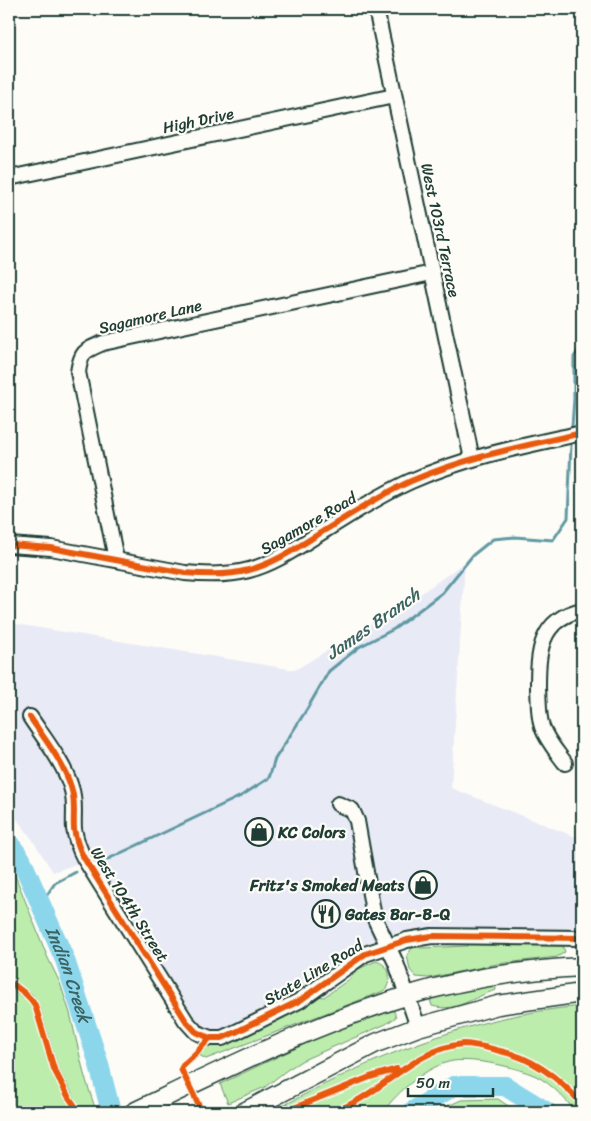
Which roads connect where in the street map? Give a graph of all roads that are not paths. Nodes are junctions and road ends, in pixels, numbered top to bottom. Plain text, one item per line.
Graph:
1 (376, 9) edge
2 (394, 96) junction
3 (9, 178) edge
4 (432, 273) junction
5 (582, 433) edge
6 (472, 459) junction
7 (9, 545) edge
8 (116, 559) junction
9 (582, 610) edge
10 (30, 717) dead end
11 (565, 763) dead end
12 (338, 804) dead end
13 (582, 938) edge
14 (388, 946) junction
15 (582, 967) edge
16 (582, 993) edge
17 (408, 996) junction
18 (418, 1027) junction
19 (210, 1038) joint
20 (134, 1112) edge
21 (244, 1112) edge

1 - 2 street, West 103rd Terrace
2 - 3 street, High Drive
2 - 4 street, West 103rd Terrace
4 - 6 street, West 103rd Terrace
4 - 8 street, Sagamore Lane
5 - 6 street, Sagamore Road
6 - 8 street, Sagamore Road
7 - 8 street, Sagamore Road
9 - 11 street
10 - 19 street, West 104th Street
12 - 14 street
13 - 14 street, State Line Road
14 - 17 street
14 - 19 street, State Line Road
15 - 17 main road
16 - 18 main road
17 - 18 street
17 - 20 main road
18 - 21 main road

